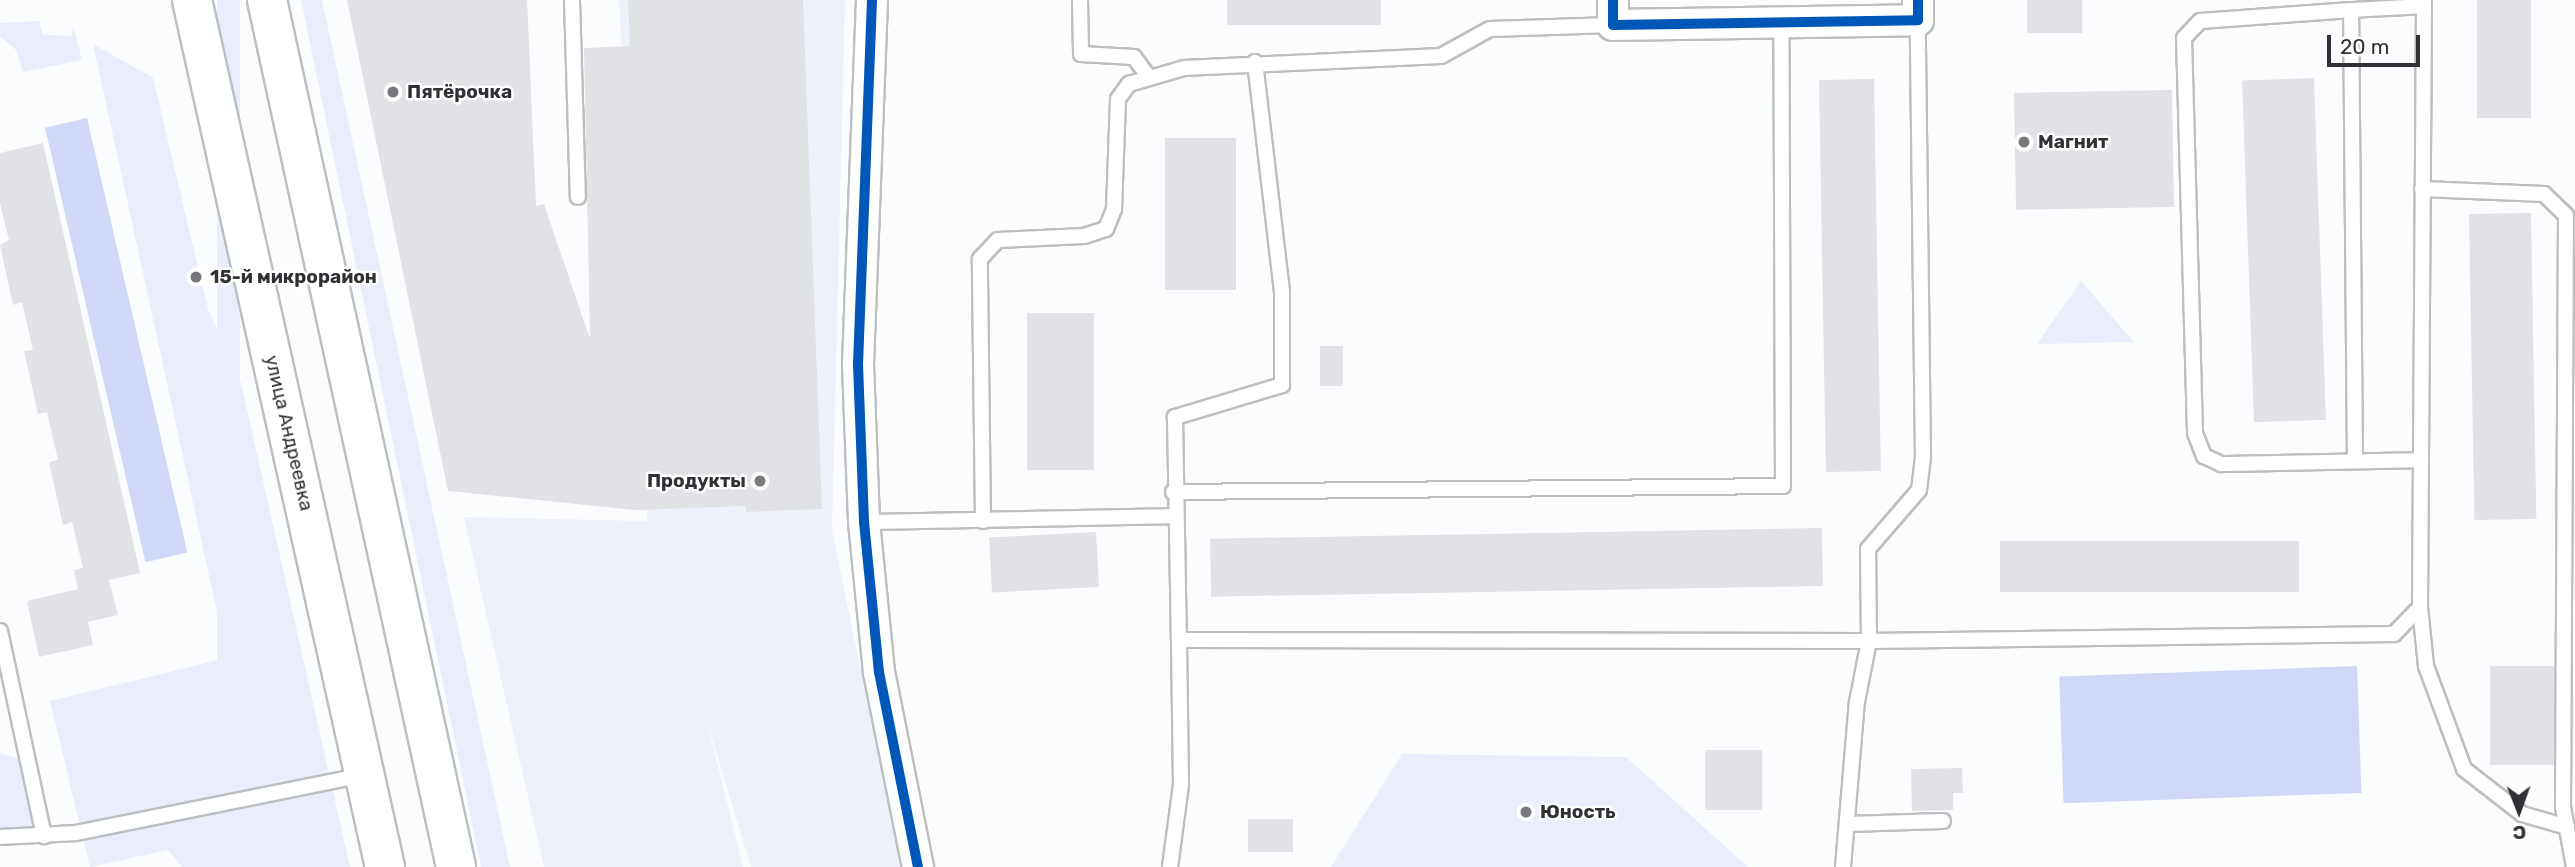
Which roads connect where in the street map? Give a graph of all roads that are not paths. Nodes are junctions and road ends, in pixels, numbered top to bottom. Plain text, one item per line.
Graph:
1 (192, 0) edge
2 (267, 0) edge
3 (572, 0) edge
4 (872, 0) edge
5 (1080, 0) edge
6 (2424, 3) edge
7 (1918, 10) edge
8 (2351, 10) junction
9 (1613, 13) edge
10 (1781, 22) junction
11 (1255, 62) junction
12 (1147, 76) junction
13 (2423, 189) junction
14 (578, 197) dead end
15 (2421, 460) junction
16 (2355, 461) junction
17 (1173, 492) junction
18 (1174, 516) junction
19 (983, 521) junction
20 (864, 522) junction
21 (2420, 607) junction
22 (0, 631) edge
23 (1179, 640) junction
24 (1869, 641) junction
25 (365, 775) junction
26 (1943, 821) dead end
27 (1847, 824) junction
28 (2567, 827) junction
29 (44, 836) junction
30 (0, 837) edge
31 (385, 867) edge
32 (456, 867) edge
33 (918, 867) edge
34 (1170, 867) edge
35 (1843, 867) edge
36 (2574, 867) edge

1 - 25 main road, улица Андреевка
2 - 32 main road
3 - 14 lane
4 - 20 street
5 - 12 lane
6 - 8 lane
6 - 13 lane
7 - 10 street
7 - 24 lane
8 - 16 lane
8 - 16 lane
9 - 10 street
9 - 11 lane
10 - 17 lane
11 - 12 lane
11 - 17 lane
12 - 19 lane
13 - 15 lane
13 - 28 lane
15 - 16 lane
15 - 21 lane
17 - 18 lane
18 - 19 lane
18 - 23 lane
19 - 20 lane
20 - 33 street
21 - 24 lane
21 - 28 lane
22 - 29 lane
23 - 24 lane
23 - 34 lane
24 - 27 lane
25 - 29 lane
25 - 31 main road, улица Андреевка
26 - 27 lane
27 - 35 lane
28 - 36 lane
29 - 30 lane

